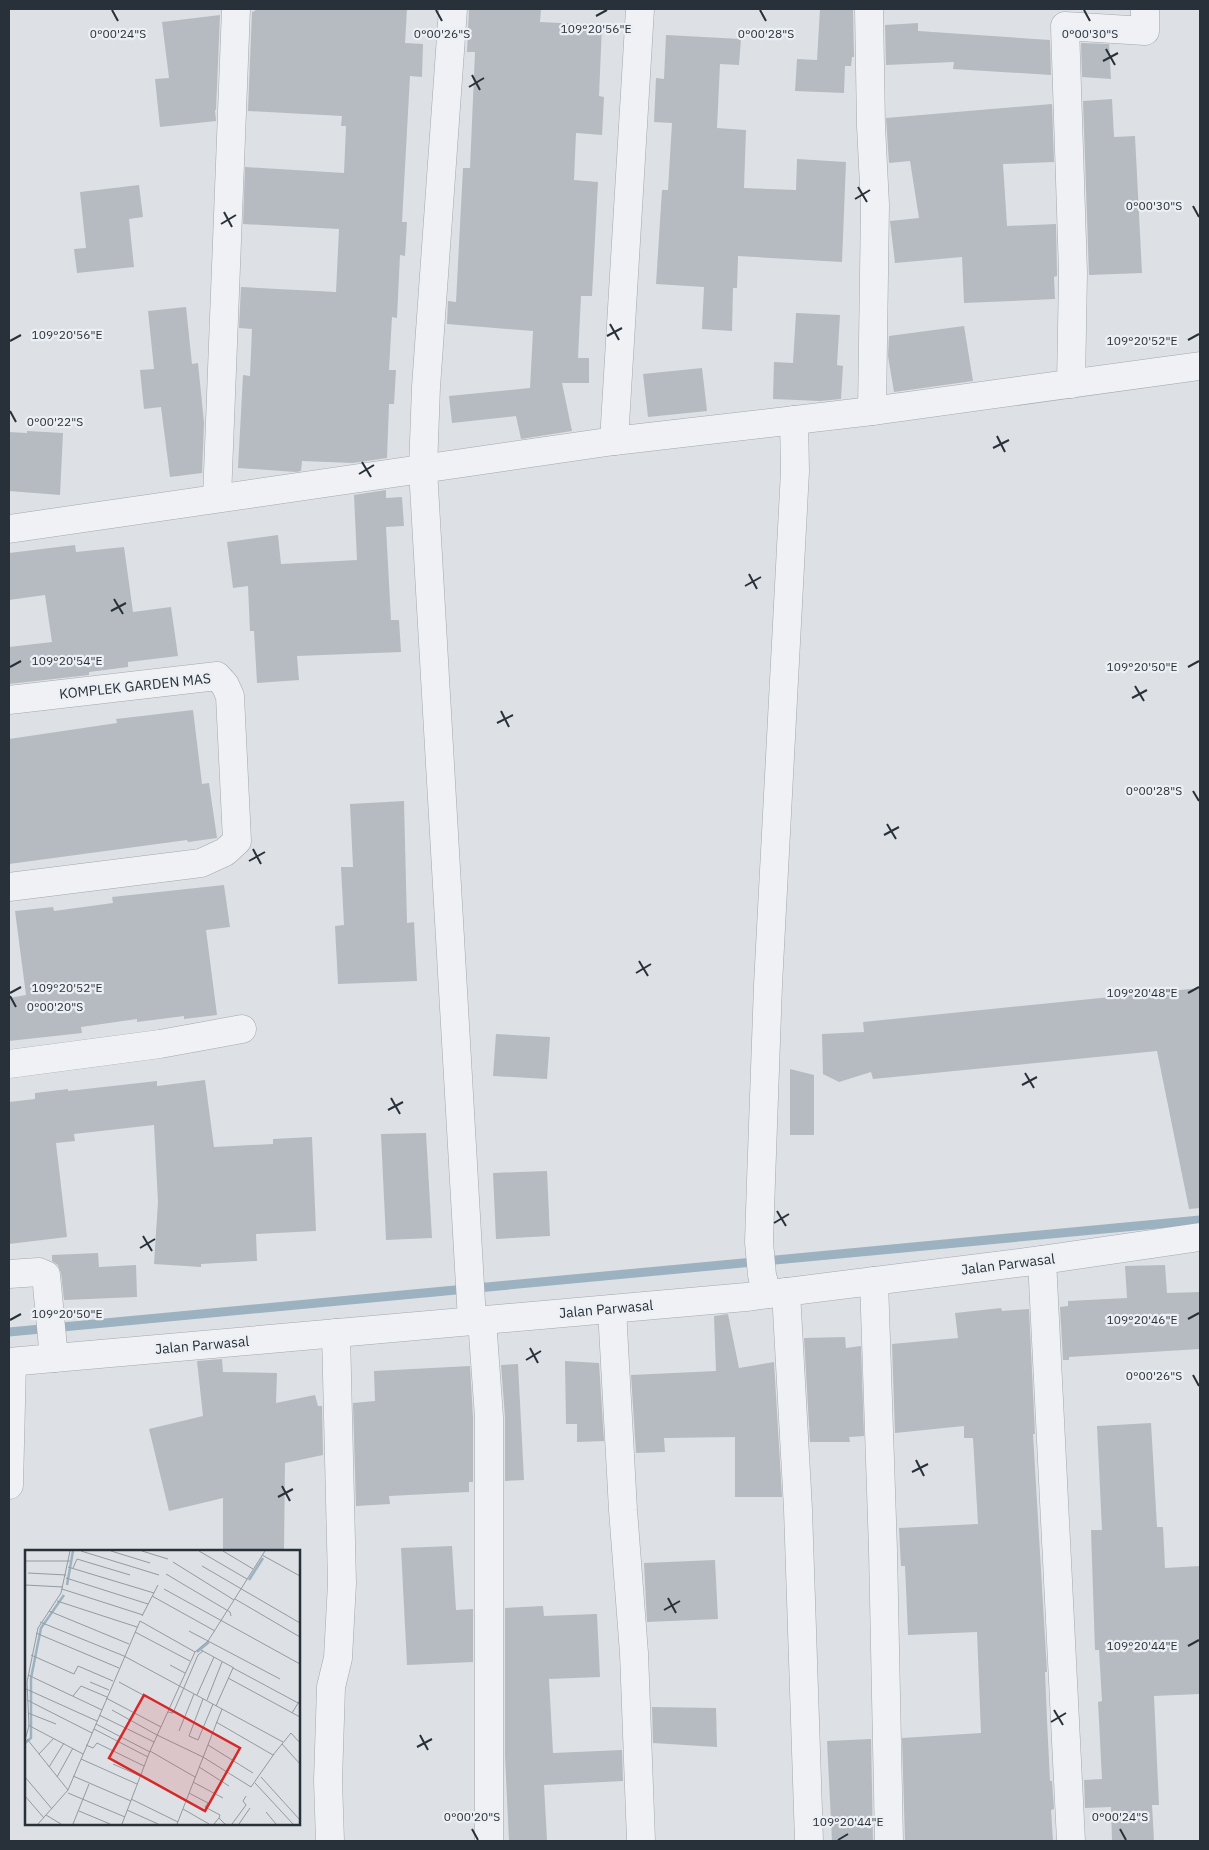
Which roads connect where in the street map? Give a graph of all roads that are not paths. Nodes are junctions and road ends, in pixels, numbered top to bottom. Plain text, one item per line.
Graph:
1 (236, 9) edge
2 (453, 9) edge
3 (640, 9) edge
4 (869, 9) edge
5 (1144, 9) edge
6 (1200, 366) edge
7 (1071, 384) junction
8 (872, 411) junction
9 (794, 420) junction
10 (614, 441) junction
11 (423, 469) junction
12 (217, 498) junction
13 (9, 529) edge
14 (9, 700) edge
15 (9, 887) edge
16 (242, 1029) dead end
17 (9, 1064) edge
18 (1200, 1237) edge
19 (1042, 1260) junction
20 (9, 1274) edge
21 (874, 1280) junction
22 (772, 1287) junction
23 (612, 1309) junction
24 (476, 1316) junction
25 (336, 1333) junction
26 (53, 1350) junction
27 (10, 1362) edge
28 (9, 1485) edge
29 (330, 1841) edge
30 (489, 1841) edge
31 (641, 1841) edge
32 (809, 1841) edge
33 (889, 1841) edge
34 (1071, 1841) edge

1 - 12 street
2 - 11 street
3 - 10 street
4 - 8 street
5 - 7 street
6 - 7 street
7 - 8 street
8 - 9 street
9 - 10 street
9 - 22 street
10 - 11 street
11 - 12 street
11 - 24 street
12 - 13 street
14 - 15 street, KOMPLEK GARDEN MAS
16 - 17 street
18 - 19 street, Jalan Parwasal
19 - 21 street, Jalan Parwasal
19 - 34 street
20 - 26 street
21 - 22 street, Jalan Parwasal
21 - 33 street
22 - 23 street, Jalan Parwasal
22 - 32 street
23 - 24 street, Jalan Parwasal
23 - 31 street
24 - 25 street, Jalan Parwasal
24 - 30 street
25 - 26 street, Jalan Parwasal
25 - 29 street
26 - 27 street, Jalan Parwasal
27 - 28 street

